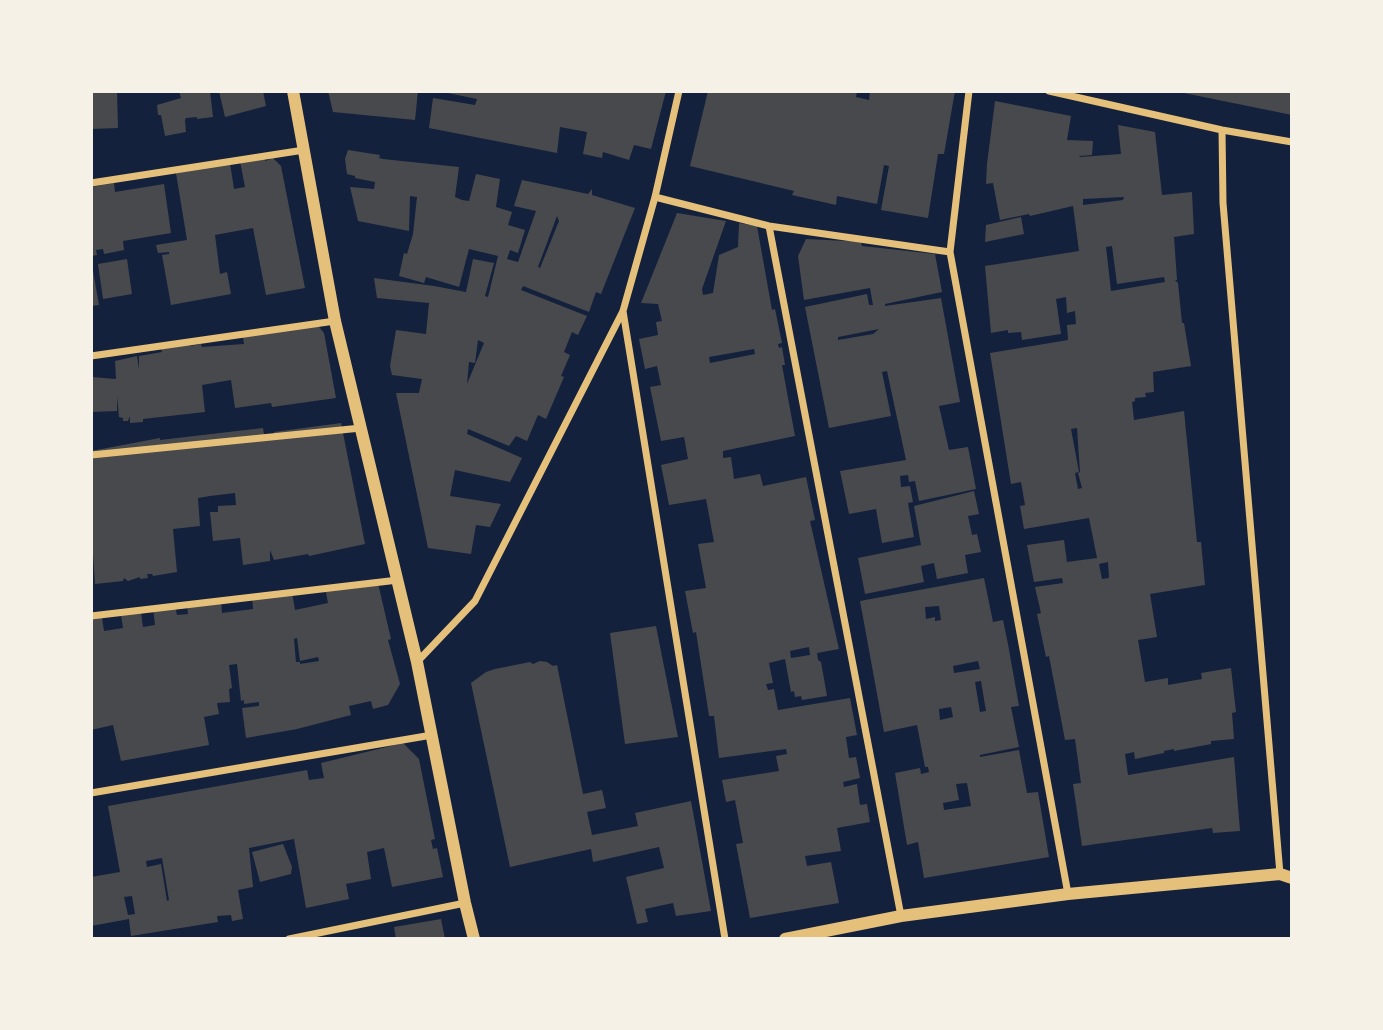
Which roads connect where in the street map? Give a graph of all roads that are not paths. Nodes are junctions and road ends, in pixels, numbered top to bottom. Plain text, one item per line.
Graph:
1 (293, 91) edge
2 (679, 91) edge
3 (969, 91) edge
4 (1049, 91) edge
5 (1222, 130) junction
6 (1292, 142) edge
7 (304, 150) junction
8 (91, 183) edge
9 (655, 197) junction
10 (769, 226) junction
11 (950, 251) junction
12 (623, 311) junction
13 (335, 321) junction
14 (91, 356) edge
15 (361, 428) junction
16 (91, 455) edge
17 (398, 580) junction
18 (91, 616) edge
19 (417, 662) junction
20 (432, 735) junction
21 (91, 793) edge
22 (1286, 876) edge
23 (1068, 894) junction
24 (465, 903) junction
25 (901, 916) junction
26 (289, 939) edge
27 (474, 939) edge
28 (725, 939) edge
29 (785, 939) edge

1 - 7 street
2 - 9 street
3 - 11 street
4 - 5 street
5 - 6 street
5 - 22 street
7 - 8 street
7 - 13 street
9 - 10 street
9 - 12 street
10 - 11 street
10 - 25 street
11 - 23 street
12 - 19 street
12 - 28 street
13 - 14 street
13 - 15 street
15 - 16 street
15 - 17 street
17 - 18 street
17 - 19 street
19 - 20 street
20 - 21 street
20 - 24 street
22 - 23 street
23 - 25 street
24 - 26 street
24 - 27 street
25 - 29 street

